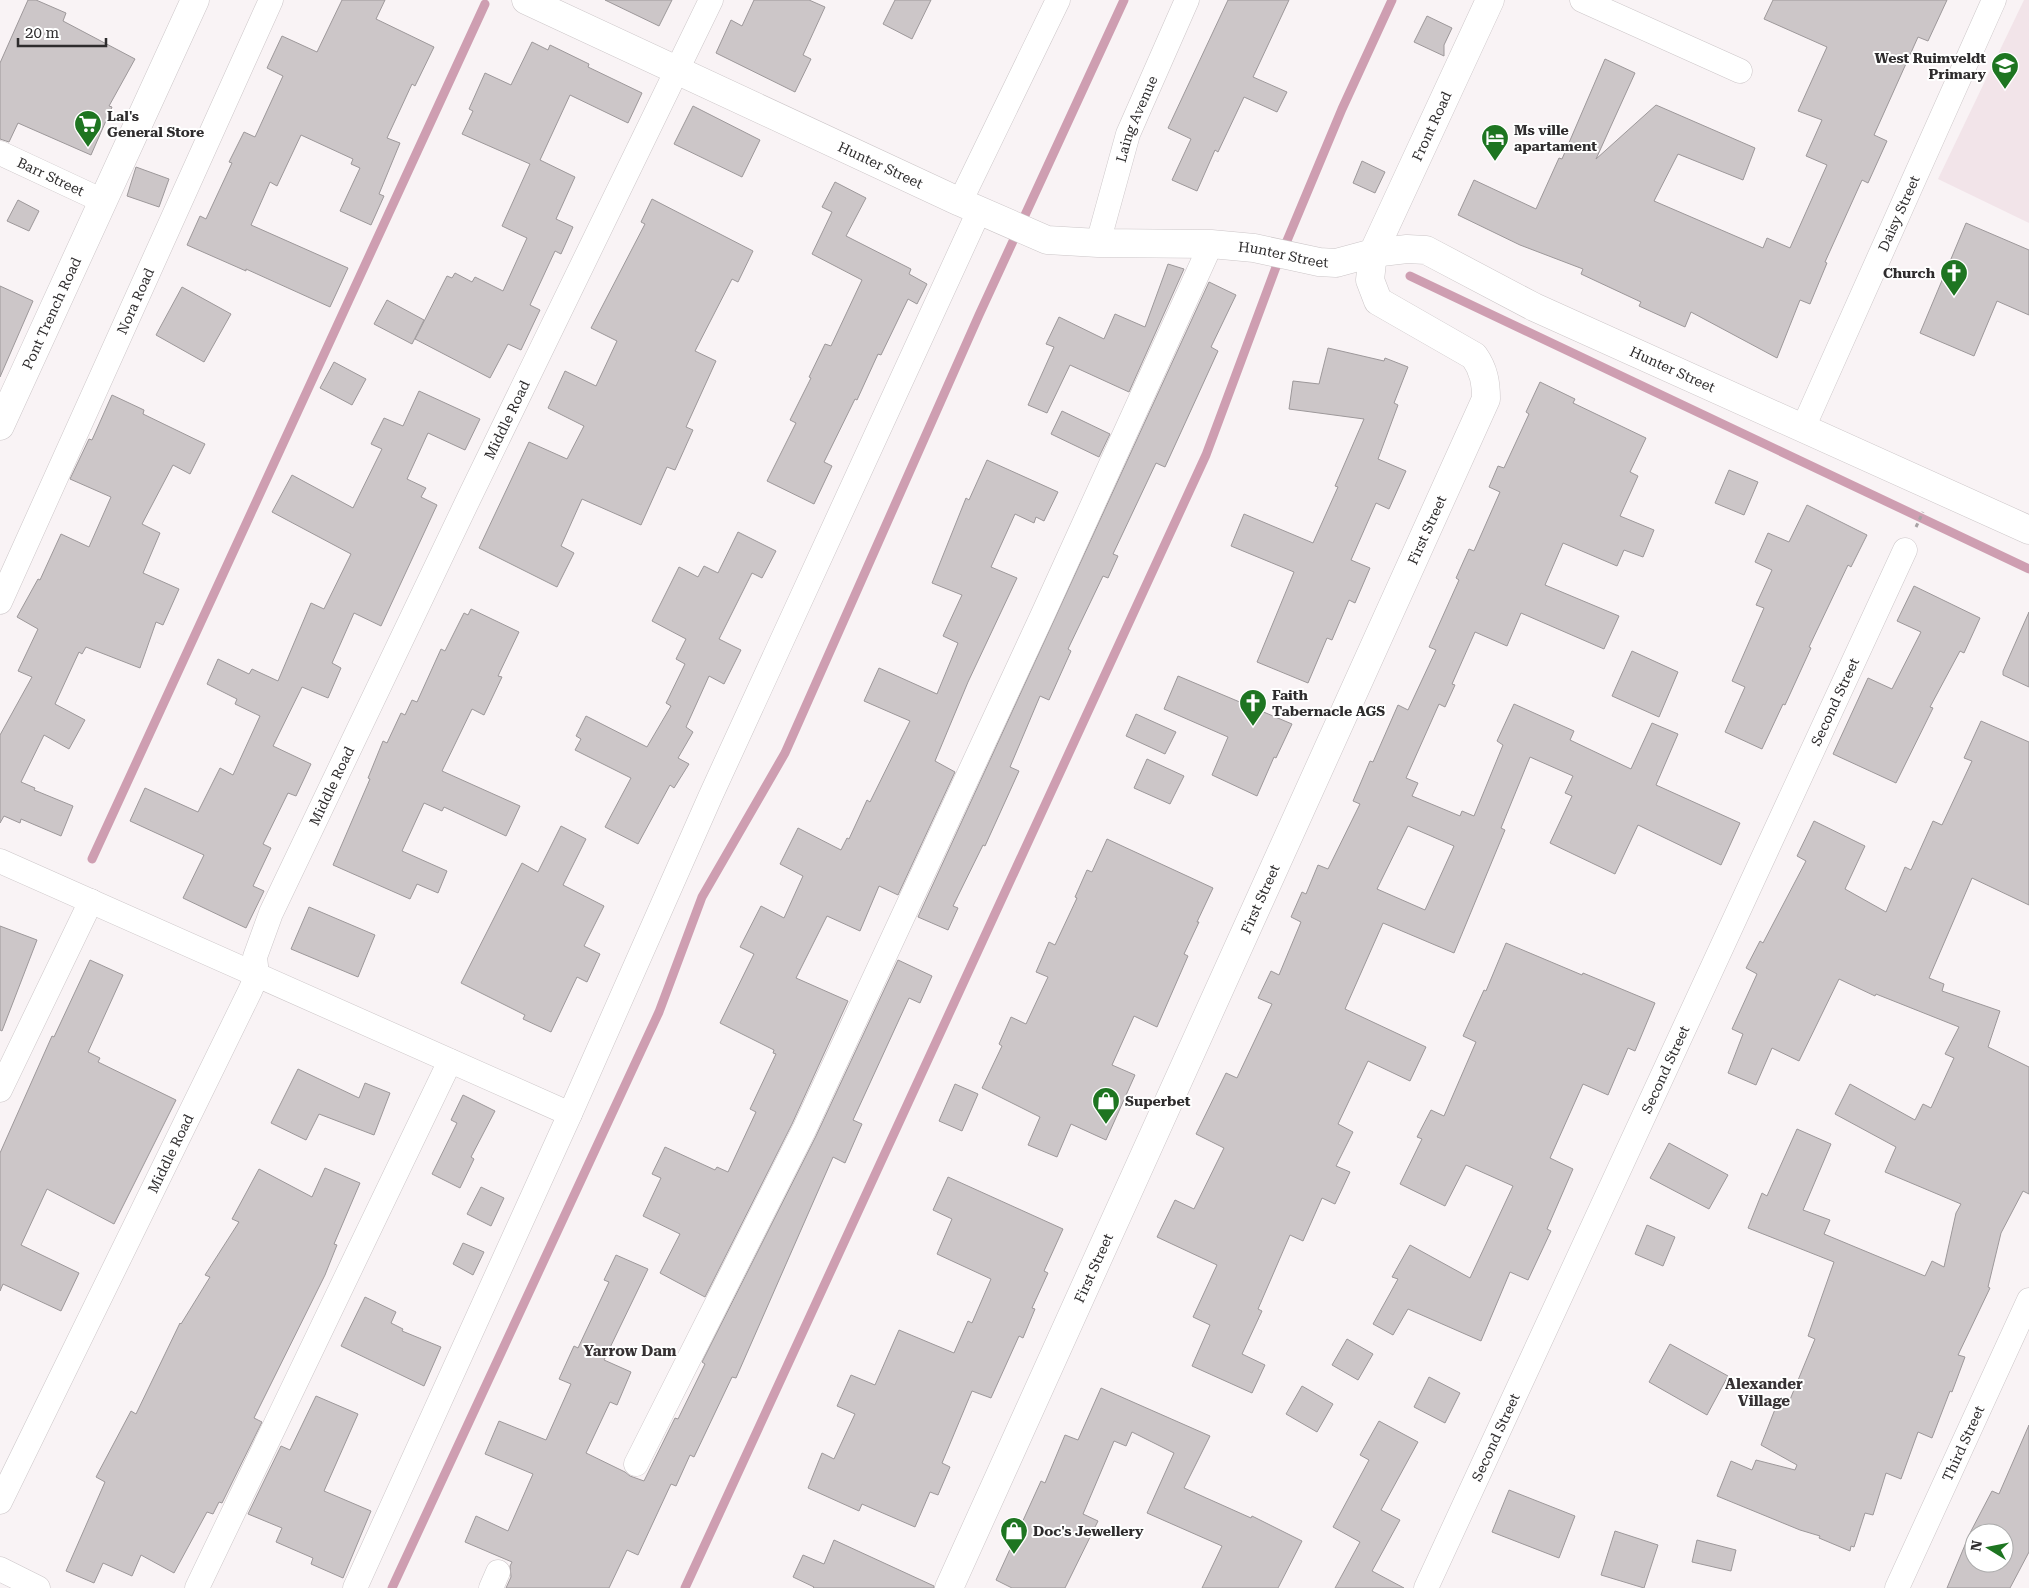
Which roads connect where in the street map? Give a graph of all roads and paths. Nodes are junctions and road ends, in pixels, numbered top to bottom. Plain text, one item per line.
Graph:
1 (195, 0) edge
2 (271, 0) edge
3 (526, 0) edge
4 (711, 0) edge
5 (1058, 0) edge
6 (1188, 0) edge
7 (1490, 0) edge
8 (1582, 0) edge
9 (1994, 0) edge
10 (676, 70) junction
11 (1740, 71) dead end
12 (0, 153) edge
13 (103, 202) junction
14 (969, 206) junction
15 (1098, 243) junction
16 (1210, 244) junction
17 (1373, 253) junction
18 (0, 426) edge
19 (1803, 428) junction
20 (1927, 504) dead end
21 (2029, 530) edge
22 (1910, 540) joint
23 (0, 602) edge
24 (0, 860) edge
25 (90, 901) junction
26 (257, 975) junction
27 (450, 1062) junction
28 (0, 1090) edge
29 (570, 1114) junction
30 (2029, 1300) edge
31 (636, 1464) dead end
32 (0, 1502) edge
33 (0, 1569) edge
34 (38, 1588) edge
35 (197, 1588) edge
36 (355, 1588) edge
37 (949, 1588) edge
38 (1426, 1588) edge
39 (1897, 1588) edge

1 - 13 street, Pont Trench Road
2 - 23 street, Nora Road
3 - 10 street, Hunter Street
4 - 10 street, Middle Road
5 - 14 street
6 - 15 street, Laing Avenue
7 - 17 street, Front Road
8 - 11 street
9 - 19 street, Daisy Street
10 - 14 street, Hunter Street
10 - 26 street, Middle Road
12 - 13 street, Barr Street
13 - 18 street, Pont Trench Road
14 - 15 street, Hunter Street
14 - 29 street
15 - 16 street, Hunter Street
16 - 17 street, Hunter Street
16 - 31 street
17 - 19 street, Hunter Street
17 - 37 street, First Street
19 - 21 street, Hunter Street
20 - 22 path
22 - 38 street, Second Street
24 - 25 street
25 - 26 street
25 - 28 street
26 - 27 street
26 - 32 street, Middle Road
27 - 29 street
27 - 35 street
29 - 36 street
30 - 39 street, Third Street
33 - 34 street

